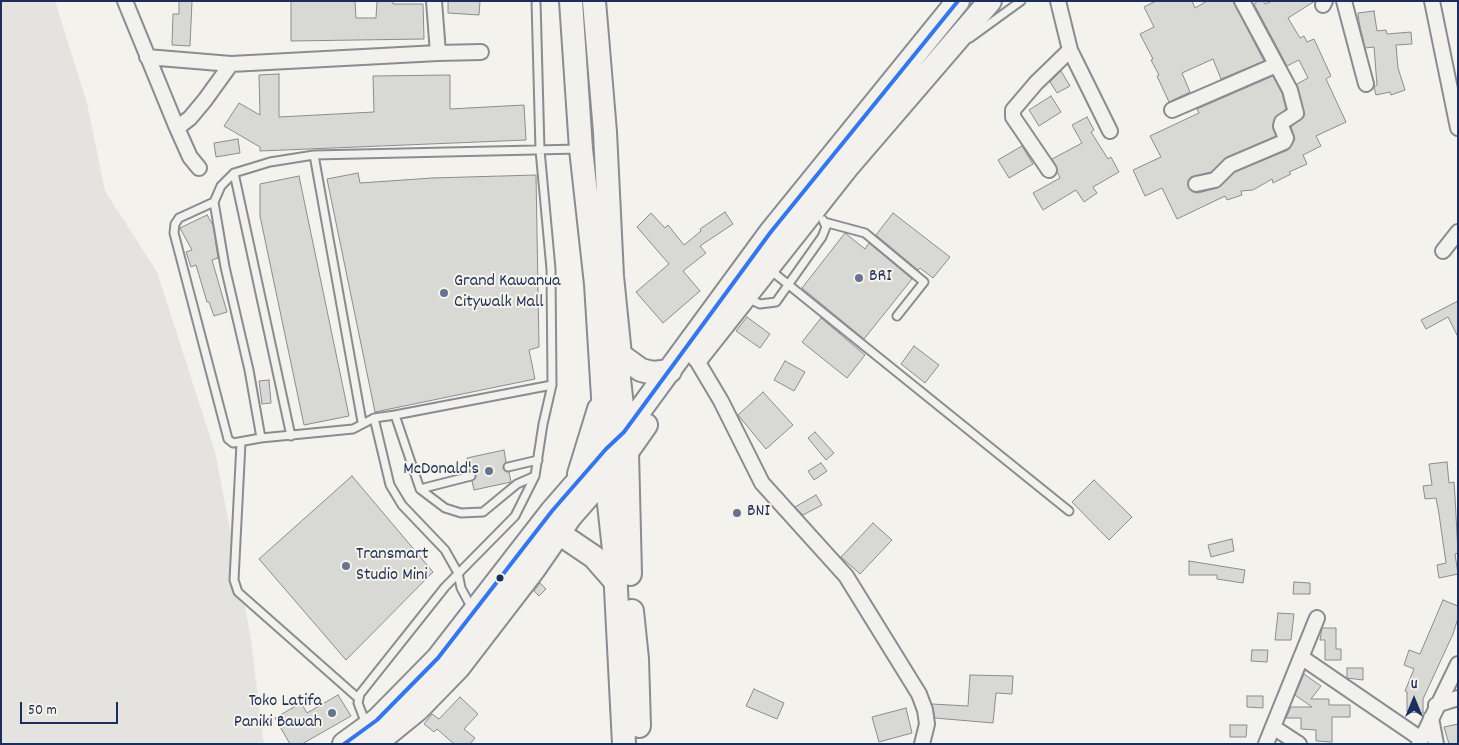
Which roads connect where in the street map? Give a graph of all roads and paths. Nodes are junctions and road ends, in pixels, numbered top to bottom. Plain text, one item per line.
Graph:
1 (125, 1) edge
2 (434, 1) edge
3 (536, 1) edge
4 (571, 1) edge
5 (594, 1) edge
6 (958, 1) edge
7 (990, 1) edge
8 (1021, 1) edge
9 (1058, 1) edge
10 (1242, 1) edge
11 (1344, 1) edge
12 (1432, 1) edge
13 (965, 42) dead end
14 (1070, 50) junction
15 (482, 52) dead end
16 (438, 53) junction
17 (146, 58) junction
18 (231, 64) junction
19 (1276, 65) junction
20 (1366, 84) dead end
21 (1172, 110) dead end
22 (177, 128) junction
23 (1458, 128) edge
24 (1110, 131) dead end
25 (581, 148) junction
26 (540, 150) junction
27 (314, 156) junction
28 (199, 168) dead end
29 (1049, 170) dead end
30 (234, 173) junction
31 (1196, 184) dead end
32 (214, 202) junction
33 (819, 217) junction
34 (1458, 232) edge
35 (1443, 251) dead end
36 (769, 269) junction
37 (788, 285) junction
38 (746, 297) junction
39 (897, 316) dead end
40 (620, 355) junction
41 (696, 359) junction
42 (670, 371) junction
43 (552, 385) junction
44 (603, 396) junction
45 (395, 415) junction
46 (374, 418) junction
47 (362, 422) junction
48 (291, 436) junction
49 (261, 438) junction
50 (241, 443) junction
51 (619, 444) junction
52 (538, 460) junction
53 (508, 467) dead end
54 (471, 476) dead end
55 (535, 476) junction
56 (606, 476) junction
57 (578, 480) junction
58 (420, 489) junction
59 (1069, 511) dead end
60 (560, 534) junction
61 (458, 573) junction
62 (615, 581) junction
63 (476, 609) junction
64 (1317, 618) dead end
65 (1301, 657) junction
66 (628, 658) junction
67 (1458, 664) edge
68 (358, 698) junction
69 (1458, 698) edge
70 (1434, 712) junction
71 (1273, 727) junction
72 (371, 735) edge
73 (1420, 742) edge
74 (344, 744) edge
75 (624, 744) edge
76 (640, 744) edge
77 (922, 744) edge
78 (1266, 744) edge
79 (1298, 744) edge
80 (1436, 744) edge

1 - 17 street
2 - 16 street
3 - 26 lane
4 - 25 highway
5 - 40 highway
6 - 42 highway
7 - 33 highway
8 - 13 lane
9 - 14 street
10 - 19 street
11 - 20 street
12 - 23 street
14 - 24 street
14 - 29 street
15 - 16 street
16 - 18 street
17 - 18 street
17 - 22 street
18 - 22 street
19 - 21 street
19 - 31 street
22 - 28 street
25 - 26 lane
25 - 44 highway
26 - 27 lane
26 - 43 lane
27 - 30 lane
27 - 47 lane
30 - 32 lane
30 - 48 lane
32 - 49 lane
32 - 50 lane
33 - 36 highway
33 - 37 lane
33 - 39 lane
34 - 35 street
36 - 37 lane
36 - 38 highway
37 - 38 lane
37 - 59 lane
38 - 41 highway
40 - 42 highway
40 - 51 highway
41 - 51 highway
41 - 77 street
42 - 51 highway
43 - 45 lane
43 - 52 lane
44 - 51 highway
44 - 57 highway
45 - 46 lane
45 - 58 lane
46 - 47 lane
46 - 61 lane
47 - 48 lane
48 - 49 lane
49 - 50 lane
50 - 68 lane
51 - 56 highway
51 - 57 highway
51 - 66 highway
52 - 53 lane
52 - 55 lane
54 - 58 lane
55 - 58 lane
55 - 61 lane
56 - 60 highway
56 - 62 highway
57 - 63 highway
60 - 62 highway
60 - 72 highway
61 - 63 lane
61 - 68 lane
62 - 66 highway
63 - 72 highway
64 - 65 street
65 - 71 street
65 - 73 street
66 - 75 highway
66 - 76 highway
67 - 70 street
68 - 72 lane
69 - 70 street
70 - 73 street
70 - 80 street
71 - 78 street
71 - 79 street
72 - 74 highway

